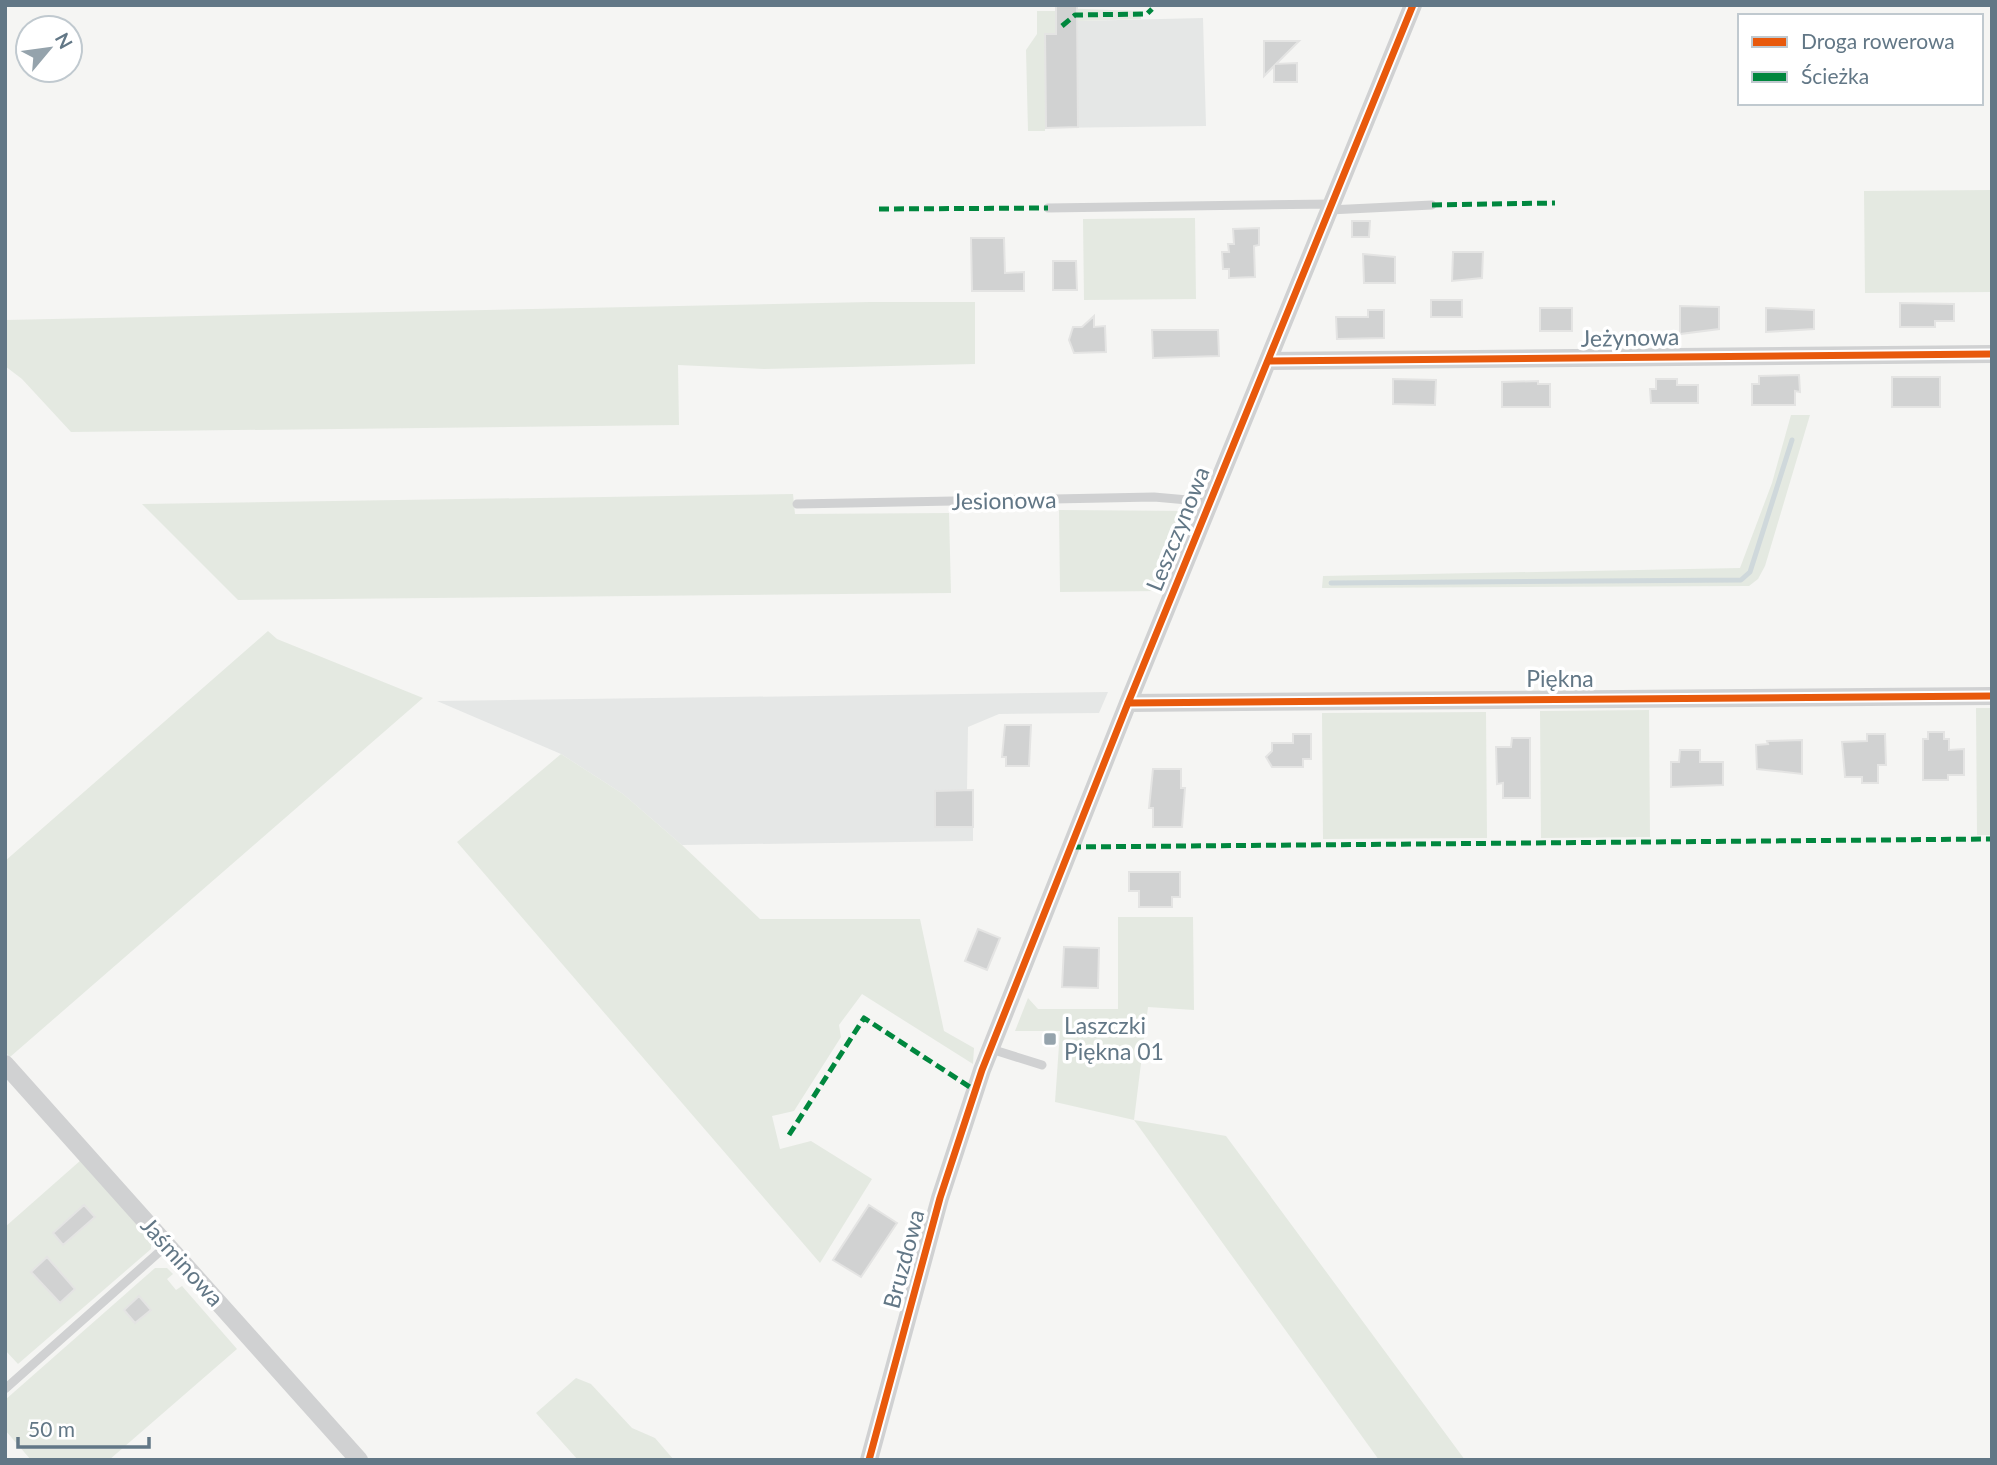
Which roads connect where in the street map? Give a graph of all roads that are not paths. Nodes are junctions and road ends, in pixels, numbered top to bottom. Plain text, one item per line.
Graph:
1 (1413, 5) edge
2 (1432, 205) dead end
3 (1331, 207) junction
4 (1048, 208) dead end
5 (1992, 354) edge
6 (1268, 361) junction
7 (1210, 502) junction
8 (797, 503) dead end
9 (1992, 696) edge
10 (1128, 703) junction
11 (991, 1049) junction
12 (5, 1064) edge
13 (1042, 1065) dead end
14 (982, 1070) joint
15 (166, 1246) junction
16 (5, 1389) edge
17 (359, 1460) edge
18 (869, 1460) edge

1 - 3 street, Leszczynowa
2 - 3 lane
3 - 4 lane
3 - 6 street, Leszczynowa
5 - 6 street, Jeżynowa
6 - 7 street, Leszczynowa
7 - 8 lane, Jesionowa
7 - 10 street, Leszczynowa
9 - 10 street, Piękna
10 - 11 street, Leszczynowa
11 - 13 lane
11 - 14 street, Leszczynowa
12 - 15 street, Jaśminowa
14 - 18 street, Bruzdowa
15 - 16 lane
15 - 17 street, Jaśminowa

